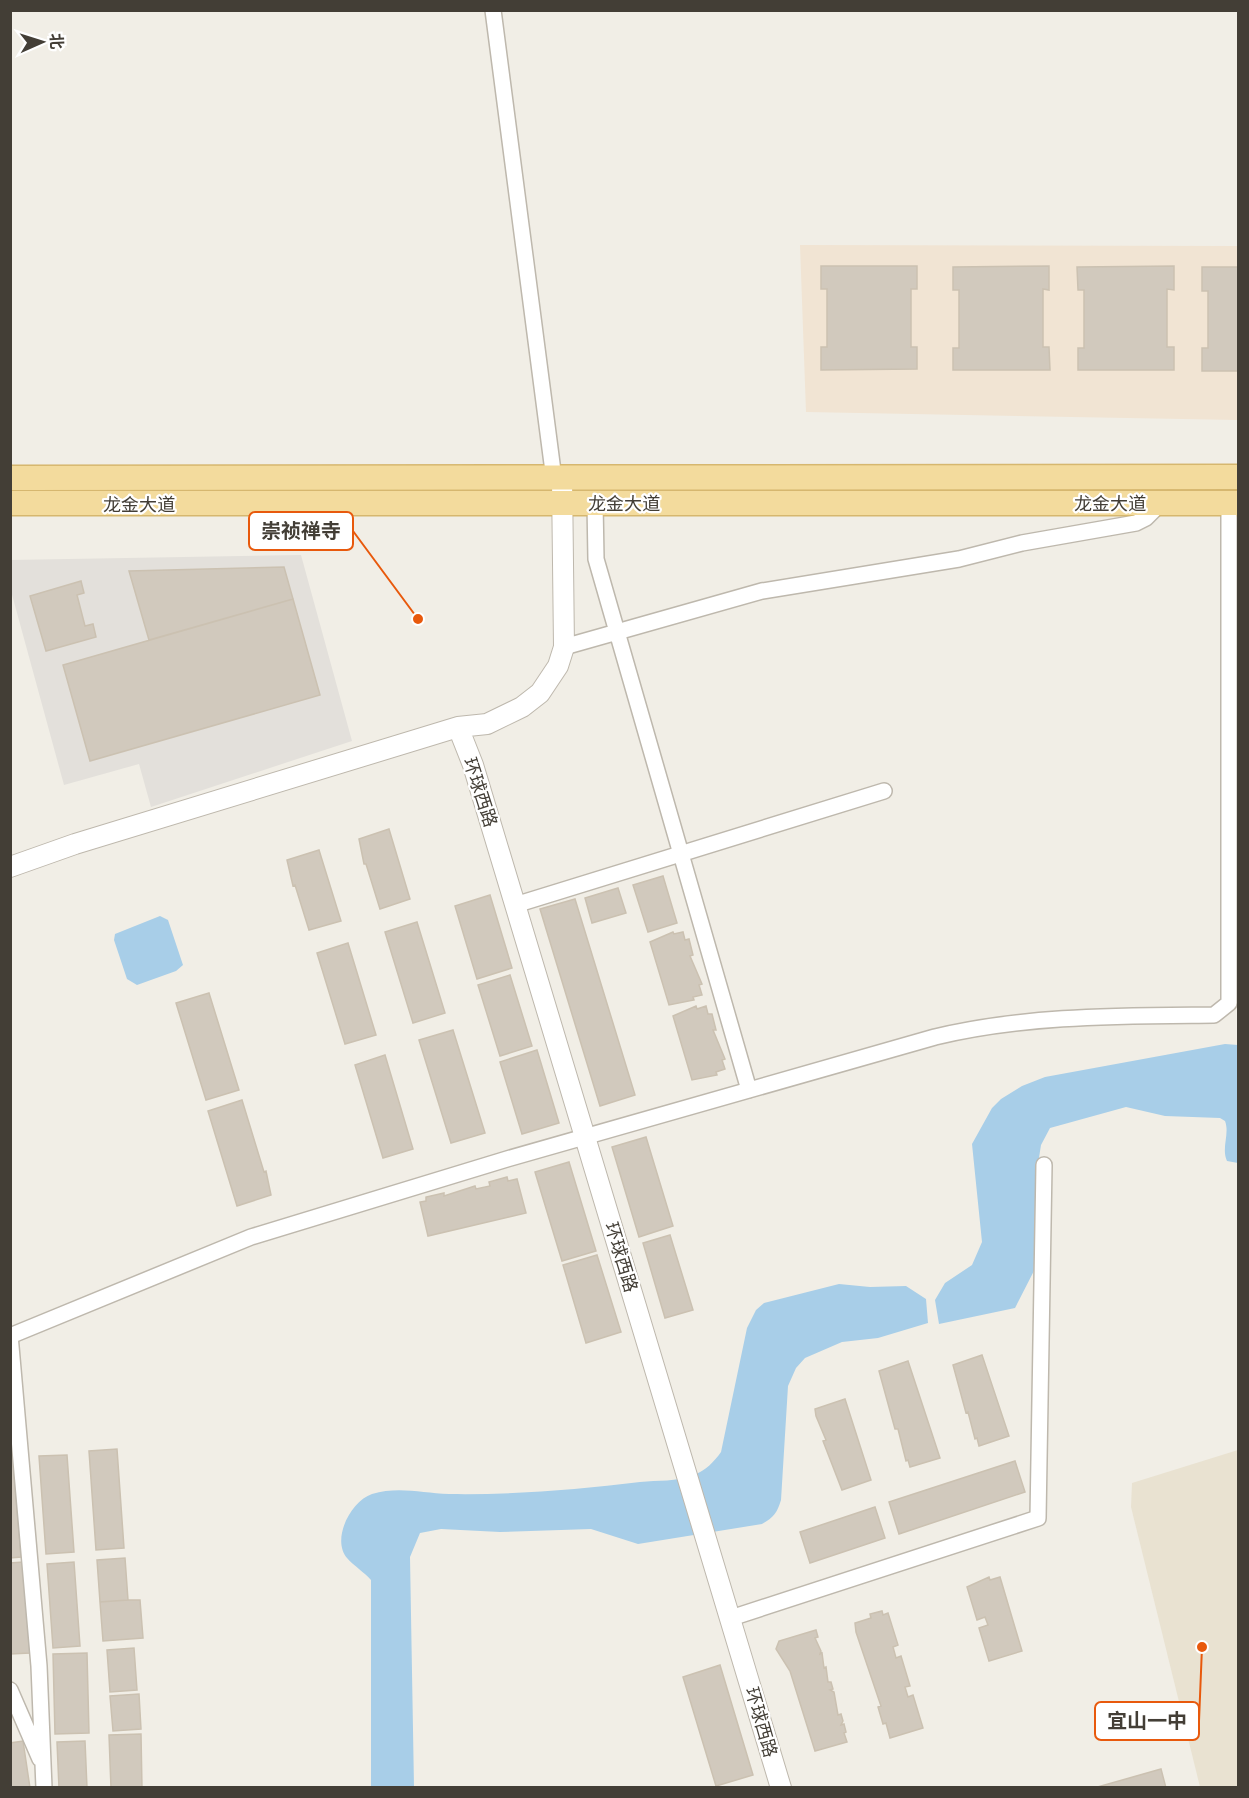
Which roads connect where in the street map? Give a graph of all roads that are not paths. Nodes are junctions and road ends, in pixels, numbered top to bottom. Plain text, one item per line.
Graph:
1 (493, 10) edge
2 (1239, 477) edge
3 (10, 478) edge
4 (555, 478) junction
5 (10, 503) edge
6 (595, 503) junction
7 (1161, 503) junction
8 (1234, 503) edge
9 (556, 504) junction
10 (617, 632) junction
11 (564, 647) junction
12 (458, 727) junction
13 (1234, 766) edge
14 (884, 791) dead end
15 (682, 855) junction
16 (10, 867) edge
17 (515, 905) junction
18 (749, 1090) junction
19 (586, 1137) junction
20 (1044, 1165) dead end
21 (10, 1336) edge
22 (731, 1618) junction
23 (10, 1690) edge
24 (44, 1766) junction
25 (44, 1788) edge
26 (781, 1788) edge

1 - 4 street
2 - 4 main road, 龙金大道
3 - 4 main road, 龙金大道
4 - 9 street
5 - 9 main road, 龙金大道
6 - 7 main road, 龙金大道
6 - 9 main road, 龙金大道
6 - 10 street
7 - 8 main road, 龙金大道
7 - 10 street
8 - 13 street
9 - 11 street
9 - 12 street
10 - 11 street
10 - 15 street
11 - 12 street
12 - 16 street
12 - 17 street, 环球西路
13 - 18 street
14 - 15 street
15 - 17 street
15 - 18 street
17 - 19 street, 环球西路
18 - 19 street
19 - 21 street
19 - 22 street, 环球西路
20 - 22 street
21 - 24 street
22 - 26 street, 环球西路
23 - 24 street
24 - 25 street

